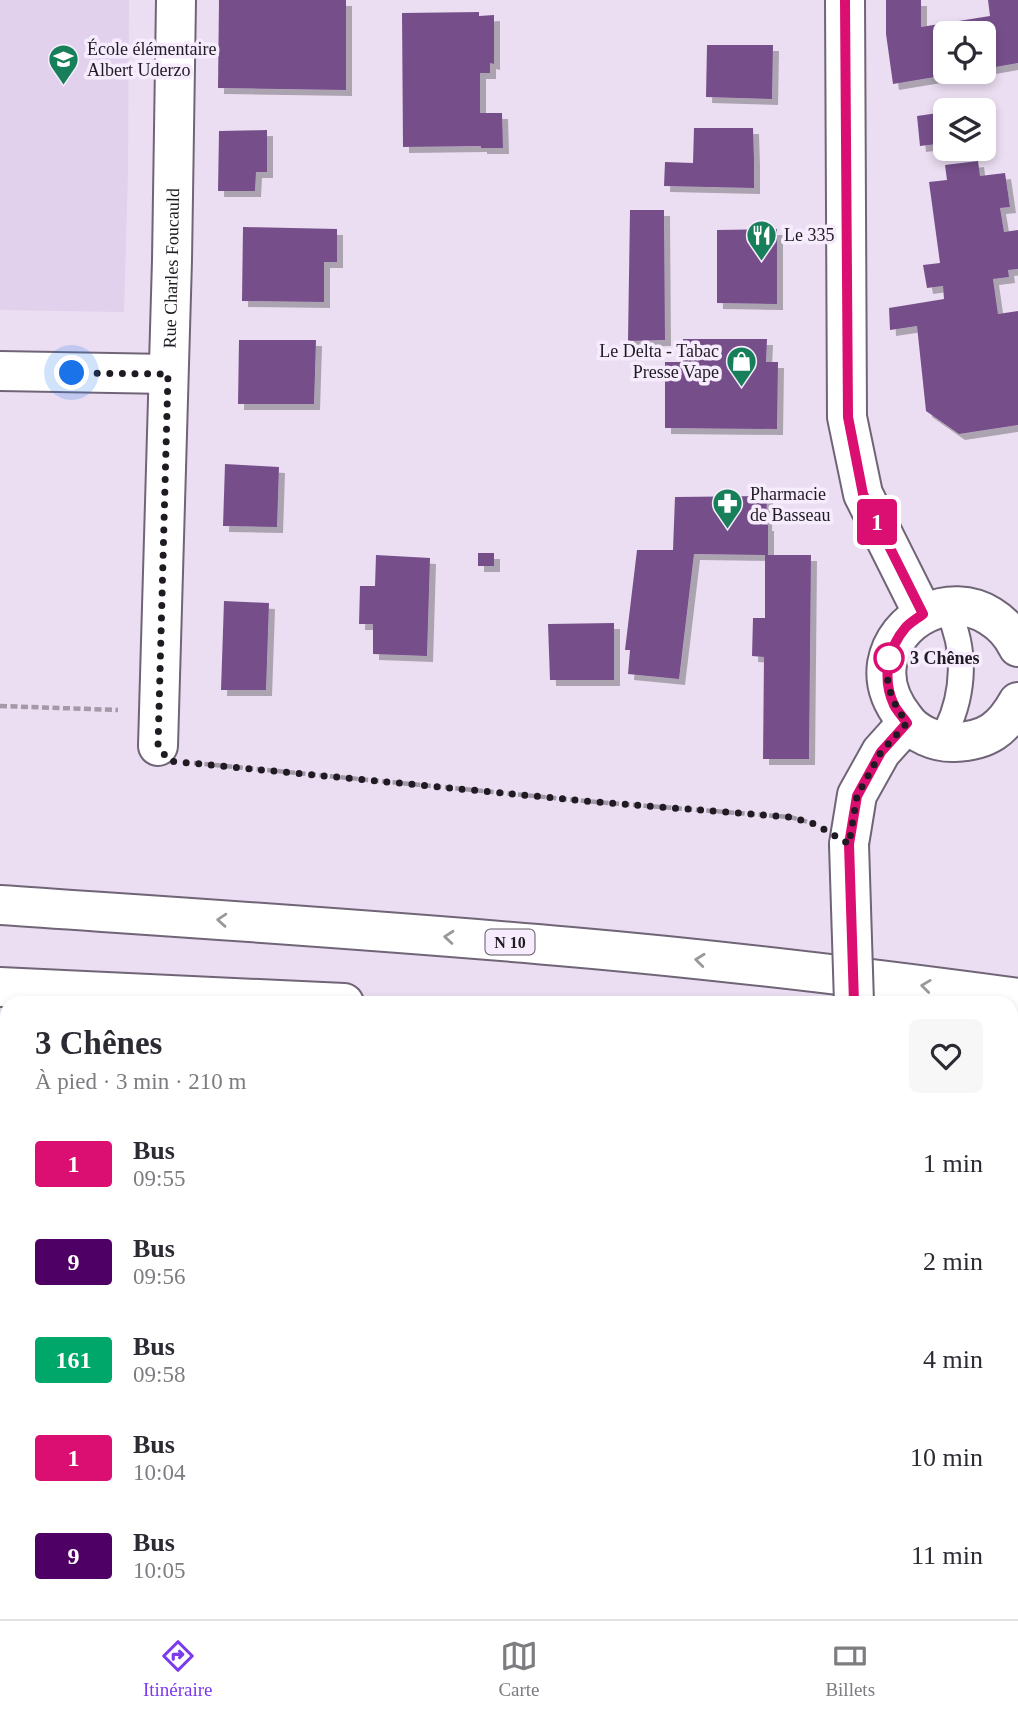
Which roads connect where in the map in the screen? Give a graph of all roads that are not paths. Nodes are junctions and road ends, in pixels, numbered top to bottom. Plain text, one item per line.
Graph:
1 (176, 0) edge
2 (845, 0) edge
3 (0, 371) edge
4 (168, 374) junction
5 (934, 610) junction
6 (1018, 647) edge
7 (1018, 702) edge
8 (907, 723) junction
9 (158, 729) road end
10 (1004, 735) edge
11 (940, 741) junction
12 (0, 905) edge
13 (0, 988) edge
14 (183, 996) edge
15 (854, 996) edge
16 (994, 996) edge

1 - 4 main road, Rue Charles Foucauld
2 - 5 main road
3 - 4 main road
4 - 9 main road, Rue Charles Foucauld
5 - 6 main road
5 - 8 main road
5 - 11 lane
7 - 10 main road
8 - 11 main road
8 - 15 main road, bridge
10 - 11 main road
16 -> 12 main road, N 10
13 - 14 main road

